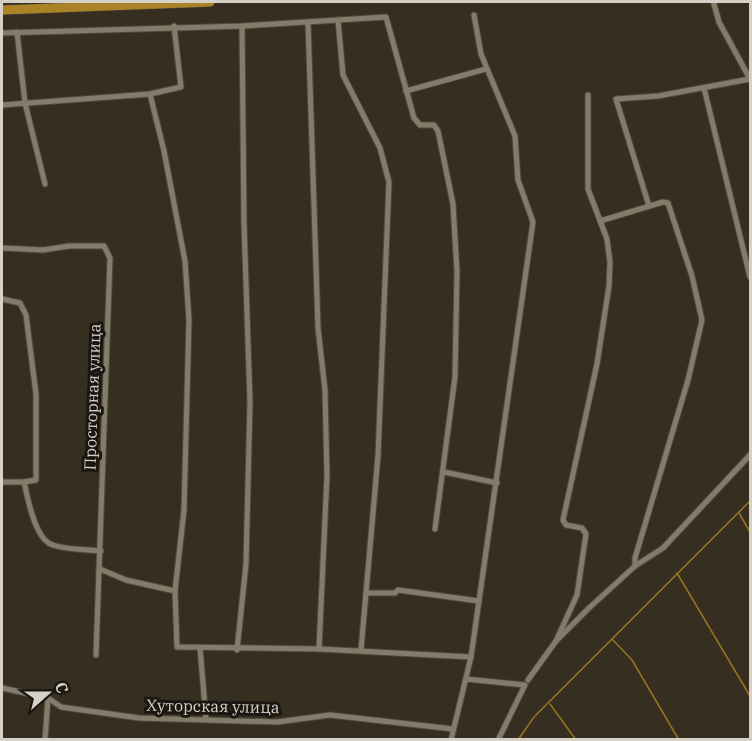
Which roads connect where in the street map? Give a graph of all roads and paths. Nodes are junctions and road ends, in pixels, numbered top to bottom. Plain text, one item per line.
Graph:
1 (210, 2) edge
2 (714, 4) dead end
3 (2, 10) edge
4 (474, 15) dead end
5 (338, 20) junction
6 (308, 22) junction
7 (174, 26) junction
8 (242, 26) junction
9 (17, 32) junction
10 (2, 33) edge
11 (486, 69) junction
12 (750, 79) edge
13 (704, 88) junction
14 (406, 91) junction
15 (150, 94) junction
16 (588, 95) dead end
17 (25, 103) junction
18 (2, 105) edge
19 (45, 184) dead end
20 (648, 206) junction
21 (600, 221) junction
22 (2, 248) edge
23 (750, 278) edge
24 (2, 299) edge
25 (750, 455) edge
26 (444, 472) junction
27 (2, 482) edge
28 (24, 482) junction
29 (497, 483) junction
30 (435, 529) dead end
31 (101, 551) junction
32 (635, 566) junction
33 (100, 569) junction
34 (176, 591) junction
35 (366, 593) junction
36 (479, 601) junction
37 (556, 641) junction
38 (200, 648) junction
39 (319, 649) junction
40 (237, 650) junction
41 (361, 650) junction
42 (96, 655) dead end
43 (471, 657) junction
44 (466, 679) junction
45 (528, 680) dead end
46 (2, 688) edge
47 (48, 698) junction
48 (206, 719) junction
49 (453, 729) junction
50 (45, 740) edge
51 (451, 740) edge
52 (498, 740) edge

1 - 3 highway
2 - 12 street
4 - 11 street
5 - 6 street
5 - 14 street
5 - 35 street
6 - 8 street
6 - 39 street
7 - 8 street
7 - 9 street
7 - 15 street
8 - 40 street
9 - 10 street
9 - 17 street
11 - 14 street
11 - 29 street
12 - 13 street
13 - 20 street
13 - 23 street
14 - 26 street
15 - 17 street
15 - 34 street
16 - 21 street
17 - 18 street
17 - 19 street
20 - 21 street
20 - 32 street
21 - 37 street
22 - 31 street, Просторная улица
24 - 28 street
25 - 32 street
26 - 29 street
26 - 30 street
27 - 28 street
28 - 31 street
29 - 36 street
31 - 33 street, Просторная улица
32 - 37 street
33 - 34 street
33 - 42 street, Просторная улица
34 - 38 street
35 - 36 street
35 - 41 street
36 - 43 street
37 - 45 street
38 - 40 street
38 - 48 street
39 - 40 street
39 - 41 street
41 - 43 street
43 - 44 street
44 - 49 street
44 - 52 street
46 - 47 street, Хуторская улица
47 - 48 street, Хуторская улица
47 - 50 street
48 - 49 street, Хуторская улица
49 - 51 street

